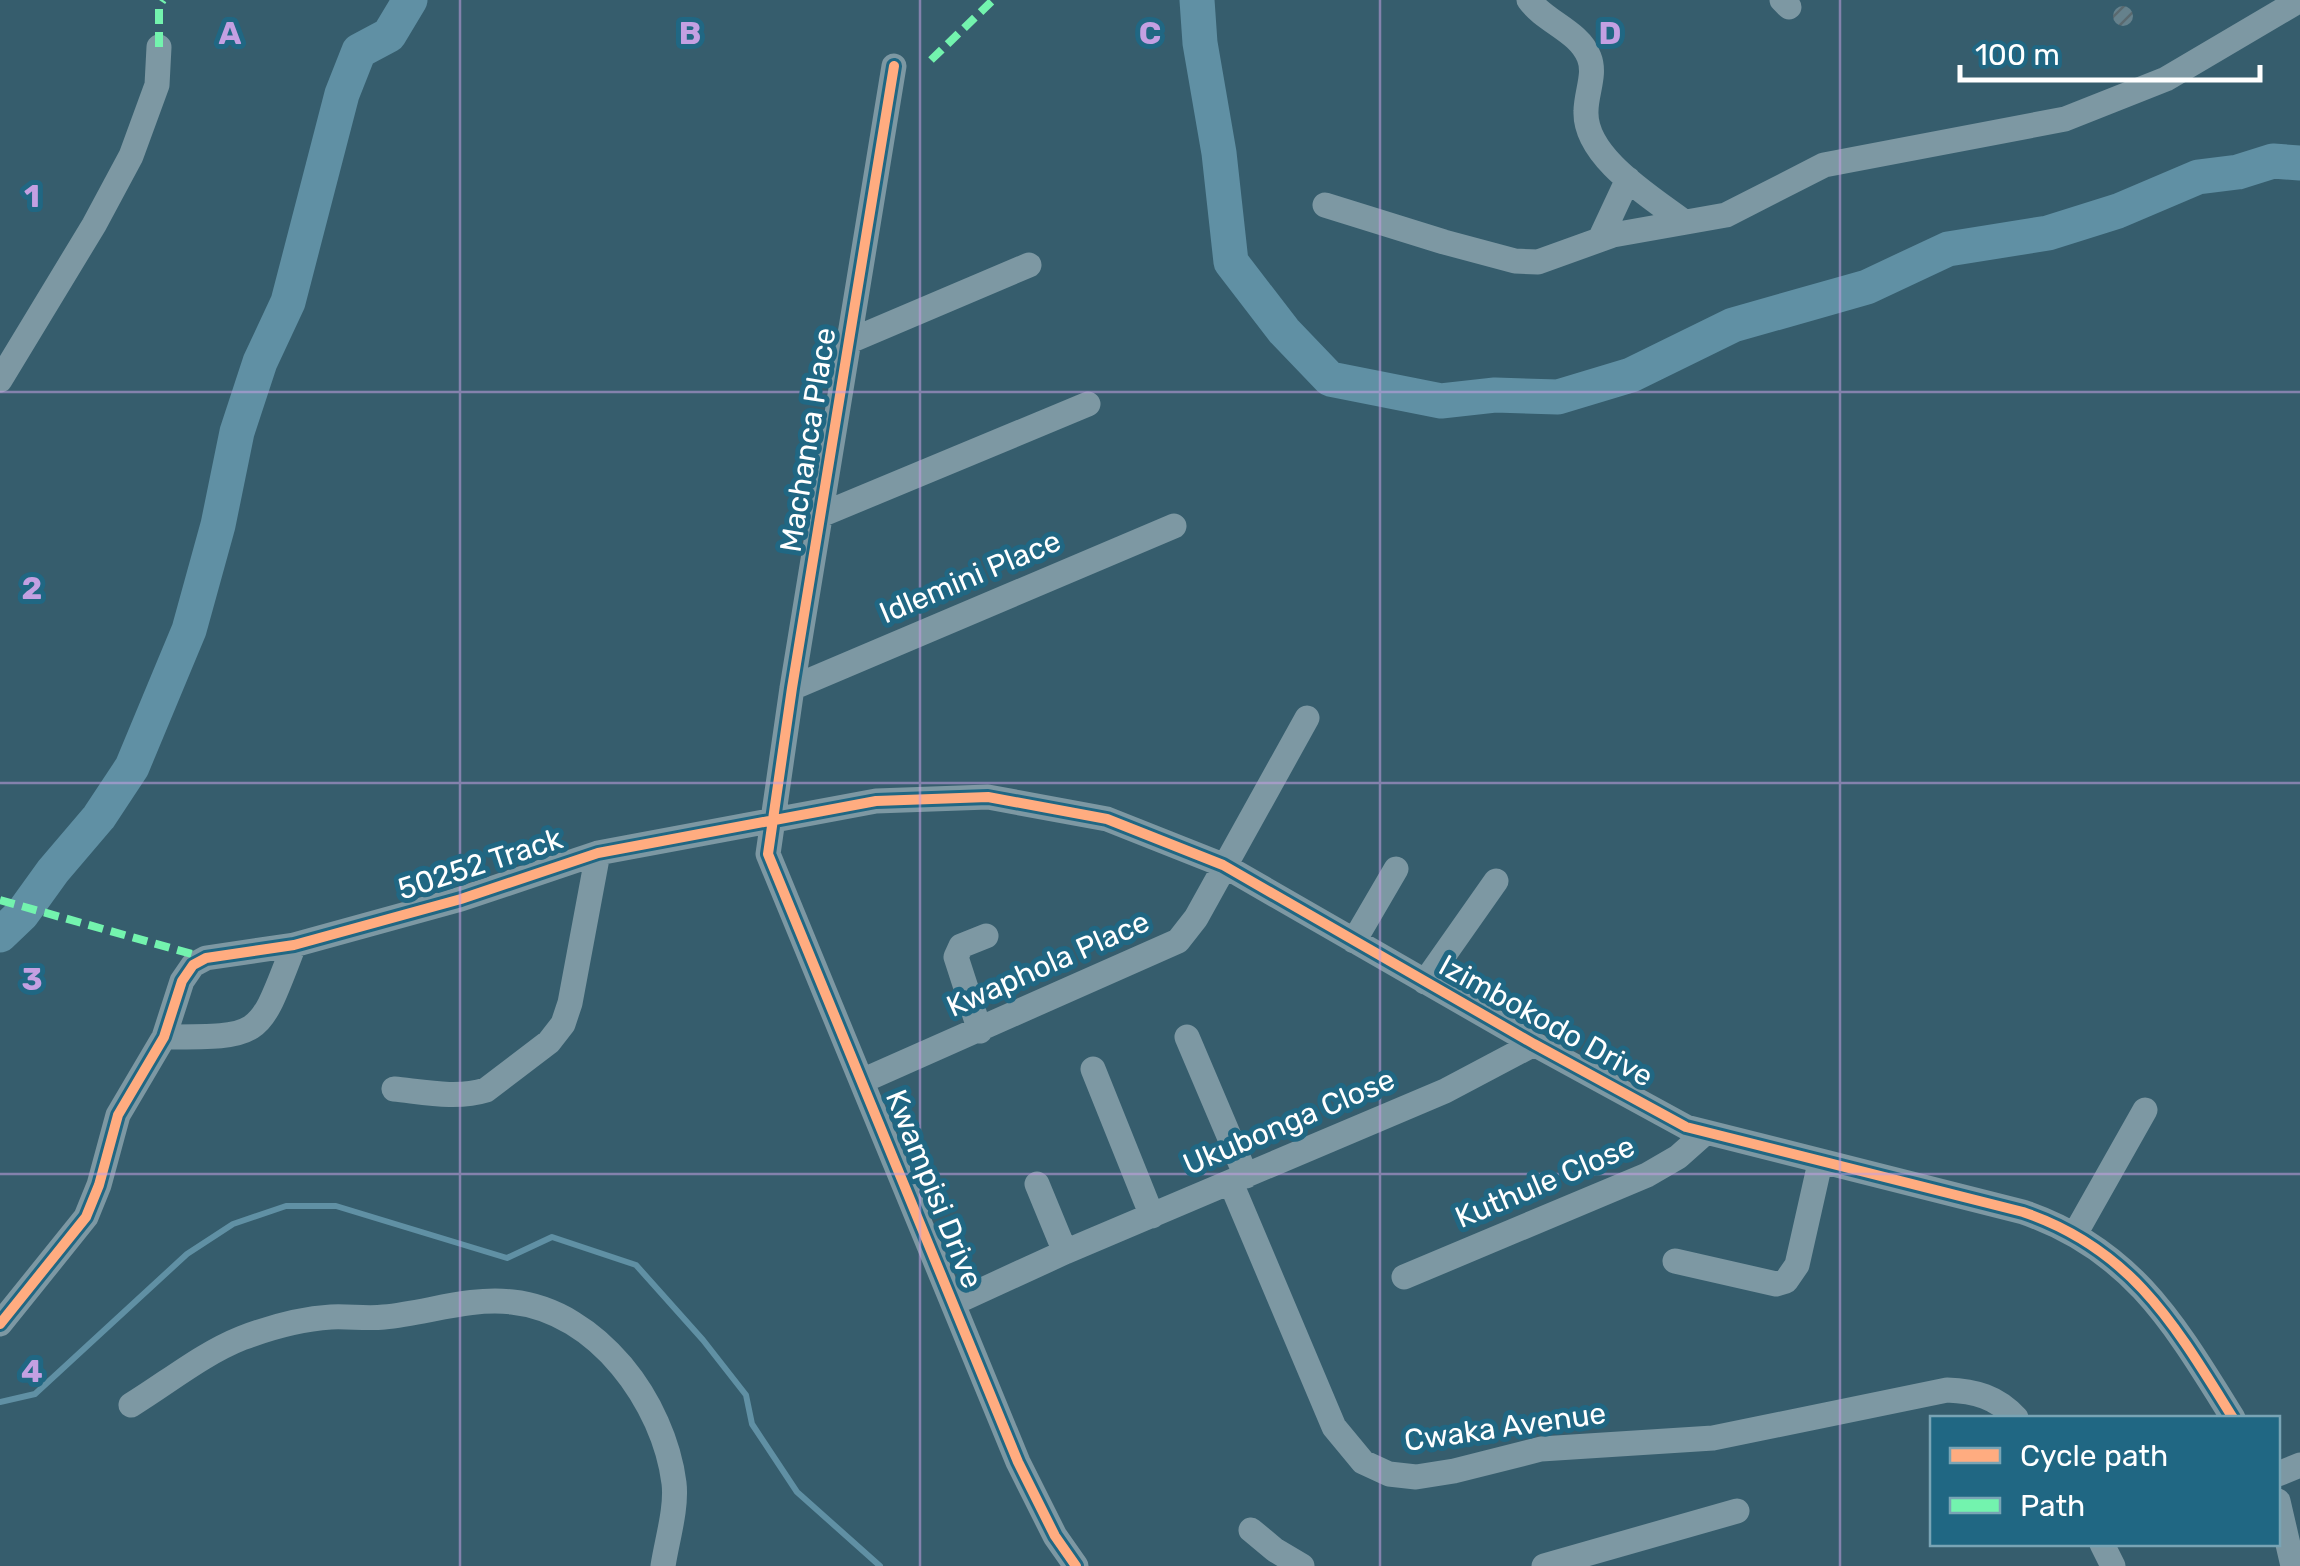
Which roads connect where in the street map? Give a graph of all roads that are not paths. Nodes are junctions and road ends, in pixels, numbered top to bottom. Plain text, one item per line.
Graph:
1 (1529, 0) edge
2 (2300, 0) edge
3 (159, 48) dead end
4 (894, 66) dead end
5 (1628, 179) junction
6 (1326, 205) dead end
7 (1684, 222) junction
8 (1600, 238) junction
9 (1029, 265) dead end
10 (850, 341) junction
11 (0, 380) edge
12 (1088, 404) dead end
13 (821, 515) junction
14 (1174, 526) dead end
15 (792, 688) junction
16 (1307, 718) dead end
17 (771, 822) junction
18 (598, 852) junction
19 (1223, 865) junction
20 (1396, 869) dead end
21 (1496, 881) dead end
22 (986, 936) dead end
23 (1354, 940) junction
24 (294, 946) junction
25 (1425, 982) junction
26 (980, 1031) junction
27 (164, 1037) junction
28 (1187, 1037) dead end
29 (1534, 1044) junction
30 (1093, 1068) dead end
31 (862, 1081) junction
32 (394, 1089) dead end
33 (2145, 1110) dead end
34 (1705, 1133) junction
35 (1820, 1163) junction
36 (1239, 1180) junction
37 (1037, 1184) dead end
38 (1152, 1216) junction
39 (2075, 1234) junction
40 (1065, 1252) junction
41 (1675, 1261) dead end
42 (1404, 1277) dead end
43 (954, 1303) junction
44 (0, 1324) edge
45 (131, 1405) dead end
46 (2014, 1416) edge
47 (2232, 1416) edge
48 (2280, 1510) edge
49 (1738, 1512) dead end
50 (1251, 1530) dead end
51 (664, 1566) edge
52 (1076, 1566) edge
53 (1302, 1566) edge
54 (1544, 1566) edge
55 (2292, 1566) edge

1 - 5 street
2 - 7 street
3 - 11 street
4 - 10 street, Machanca Place
5 - 7 street
5 - 8 street
6 - 8 street
7 - 8 street
9 - 10 street
10 - 13 street, Machanca Place
12 - 13 street
13 - 15 street, Machanca Place
14 - 15 street, Idlemini Place
15 - 17 street, Machanca Place
16 - 19 street, Kwaphola Place
17 - 18 street, 50252 Track
17 - 19 street, Izimbokodo Drive
17 - 31 street, Kwampisi Drive
18 - 24 street, 50252 Track
18 - 32 street
19 - 23 street, Izimbokodo Drive
19 - 26 street, Kwaphola Place
20 - 23 street
21 - 25 street
22 - 26 street
23 - 25 street, Izimbokodo Drive
24 - 27 street, 50252 Track
24 - 27 street
25 - 29 street, Izimbokodo Drive
26 - 31 street, Kwaphola Place
27 - 44 street
28 - 36 street, Cwaka Avenue
29 - 34 street, Izimbokodo Drive
29 - 36 street, Ukubonga Close
30 - 38 street
31 - 43 street, Kwampisi Drive
33 - 39 street
34 - 35 street, Izimbokodo Drive
34 - 42 street, Kuthule Close
35 - 39 street, Izimbokodo Drive
35 - 41 street
36 - 38 street, Ukubonga Close
36 - 46 street, Cwaka Avenue
37 - 40 street
38 - 40 street, Ukubonga Close
39 - 47 street, Izimbokodo Drive
40 - 43 street, Ukubonga Close
43 - 52 street, Kwampisi Drive
45 - 51 street
48 - 55 street
49 - 54 street
50 - 53 street

